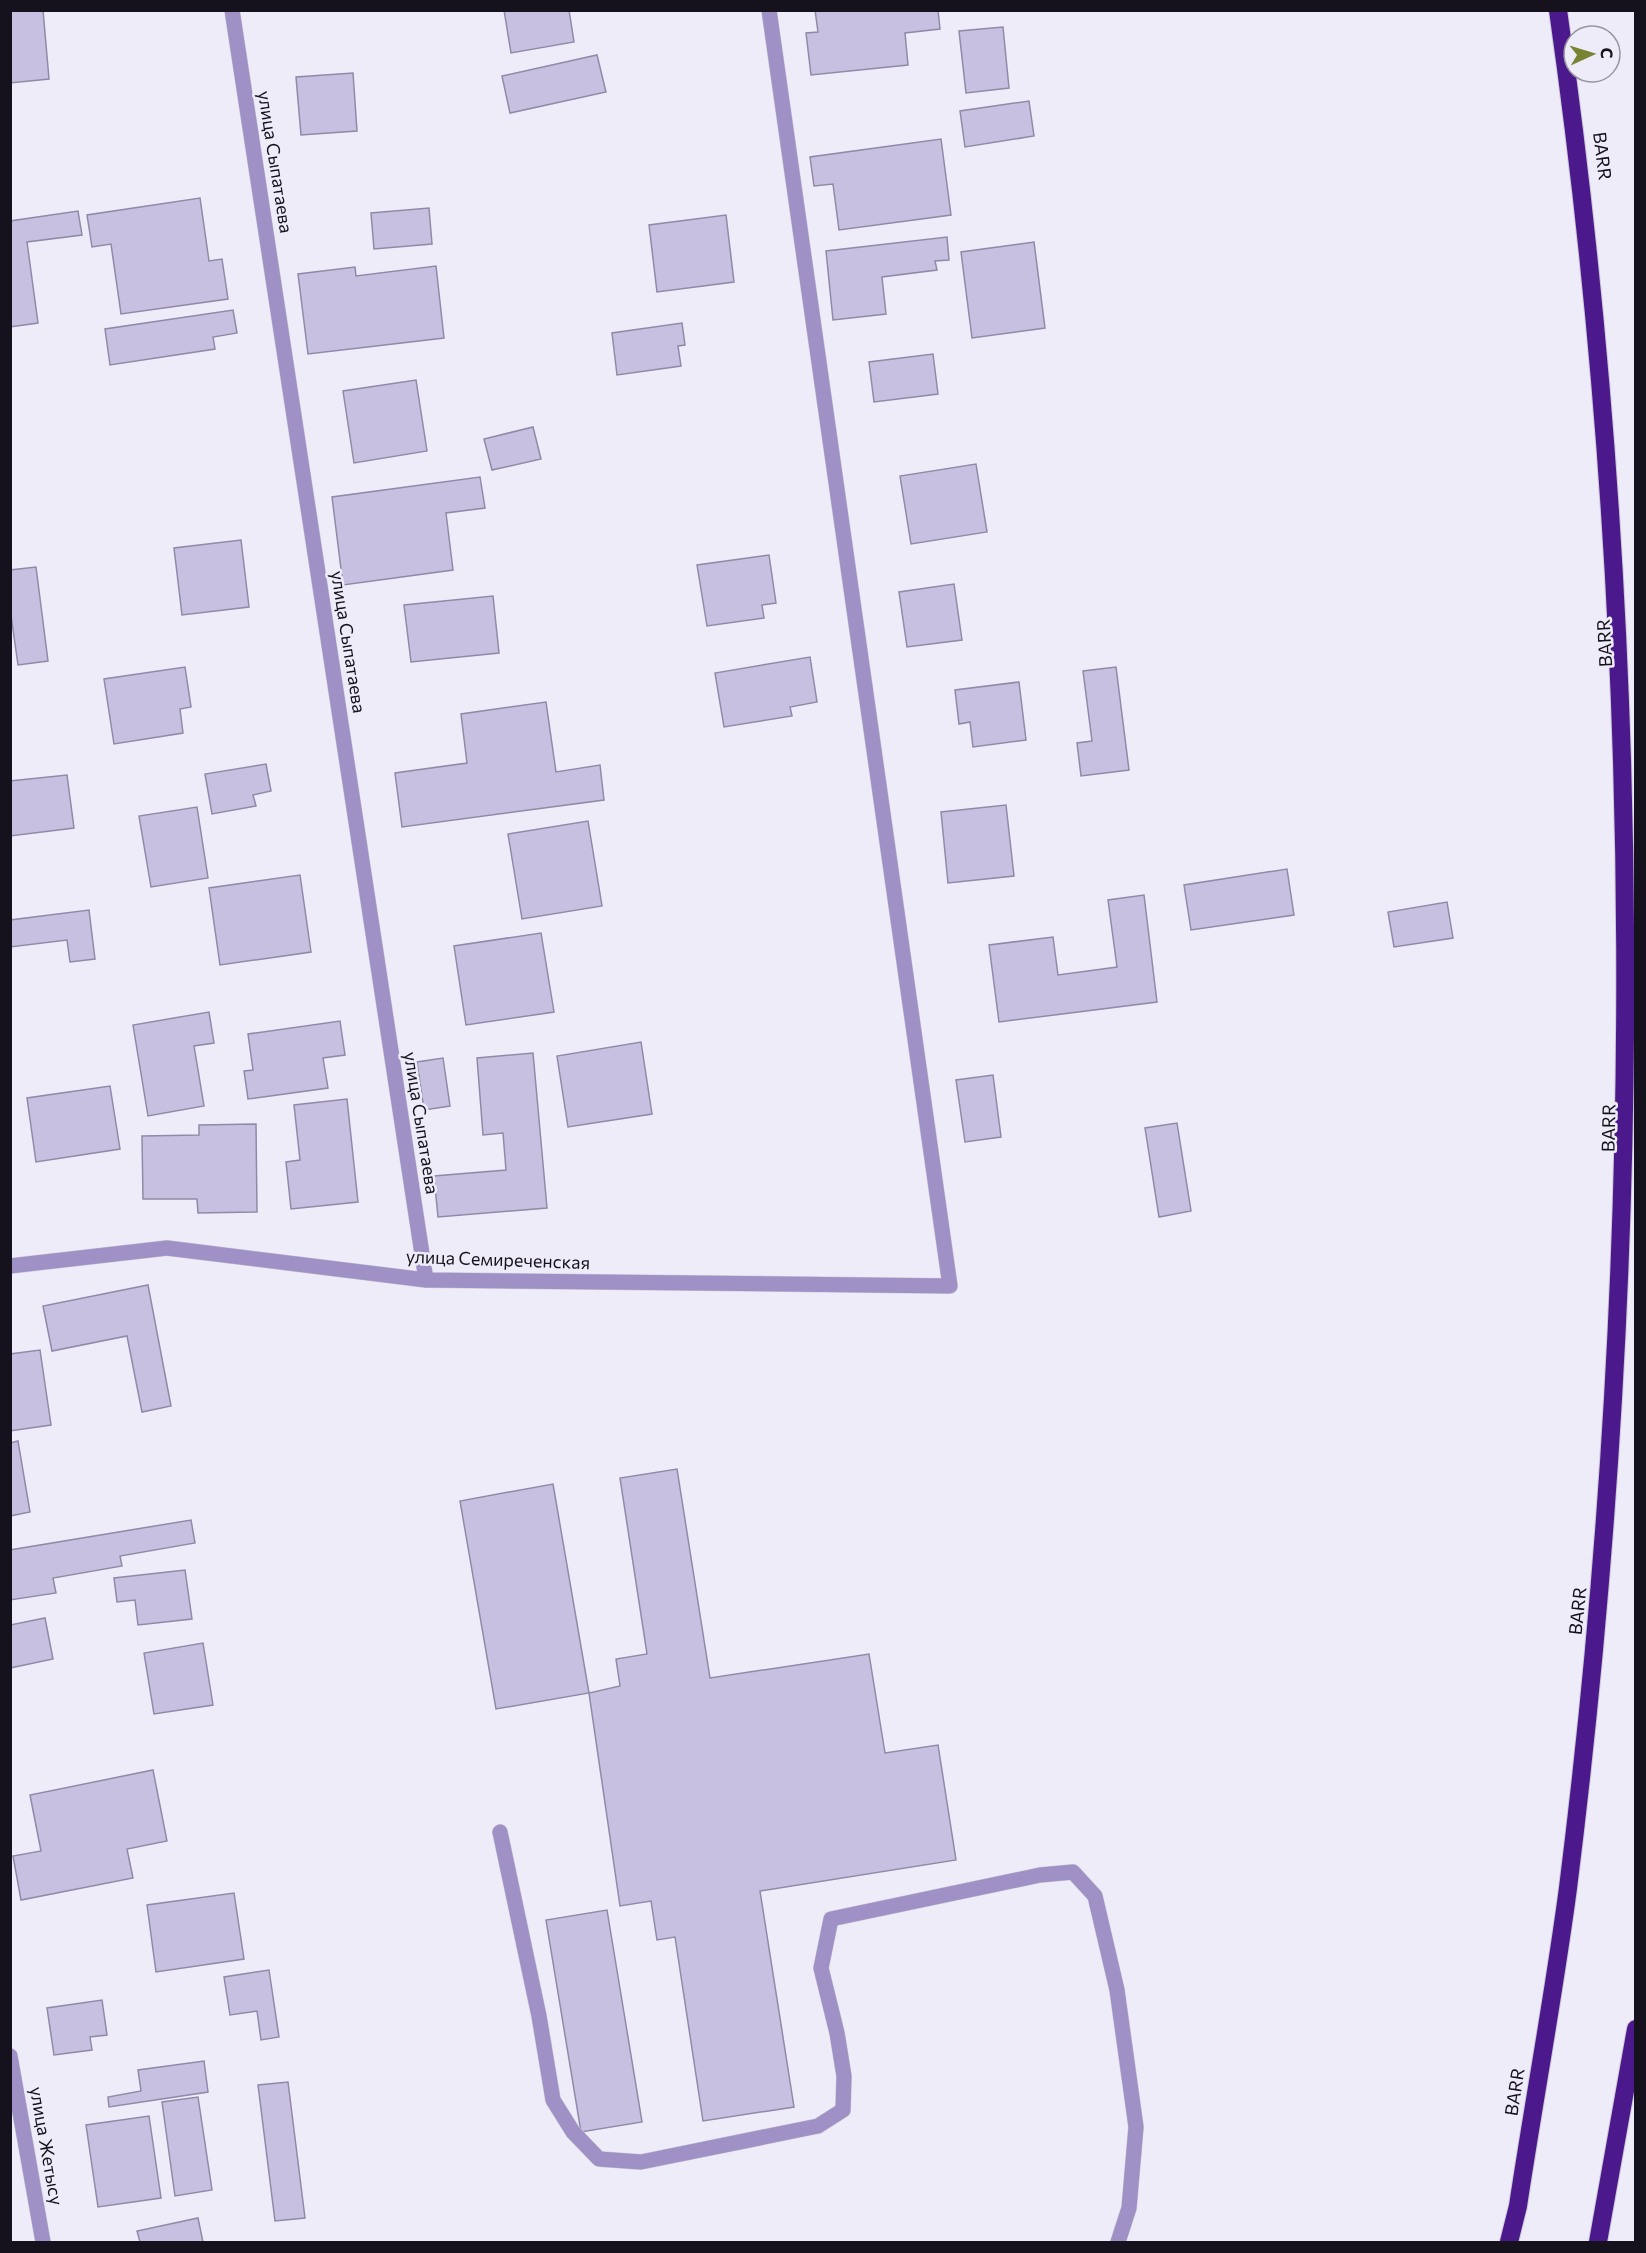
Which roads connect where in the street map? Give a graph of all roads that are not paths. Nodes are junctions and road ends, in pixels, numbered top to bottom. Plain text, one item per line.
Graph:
1 (232, 10) edge
2 (769, 10) edge
3 (1558, 10) edge
4 (10, 1266) edge
5 (426, 1280) junction
6 (500, 1832) dead end
7 (1635, 2029) edge
8 (10, 2056) edge
9 (43, 2242) edge
10 (1118, 2242) edge
11 (1509, 2242) edge
12 (1598, 2242) edge

1 - 5 street, улица Сыпатаева
2 - 5 street, улица Семиреченская
3 - 11 highway, BARR
4 - 5 street, улица Семиреченская
6 - 10 street
7 - 12 highway
8 - 9 street, улица Жетысу

